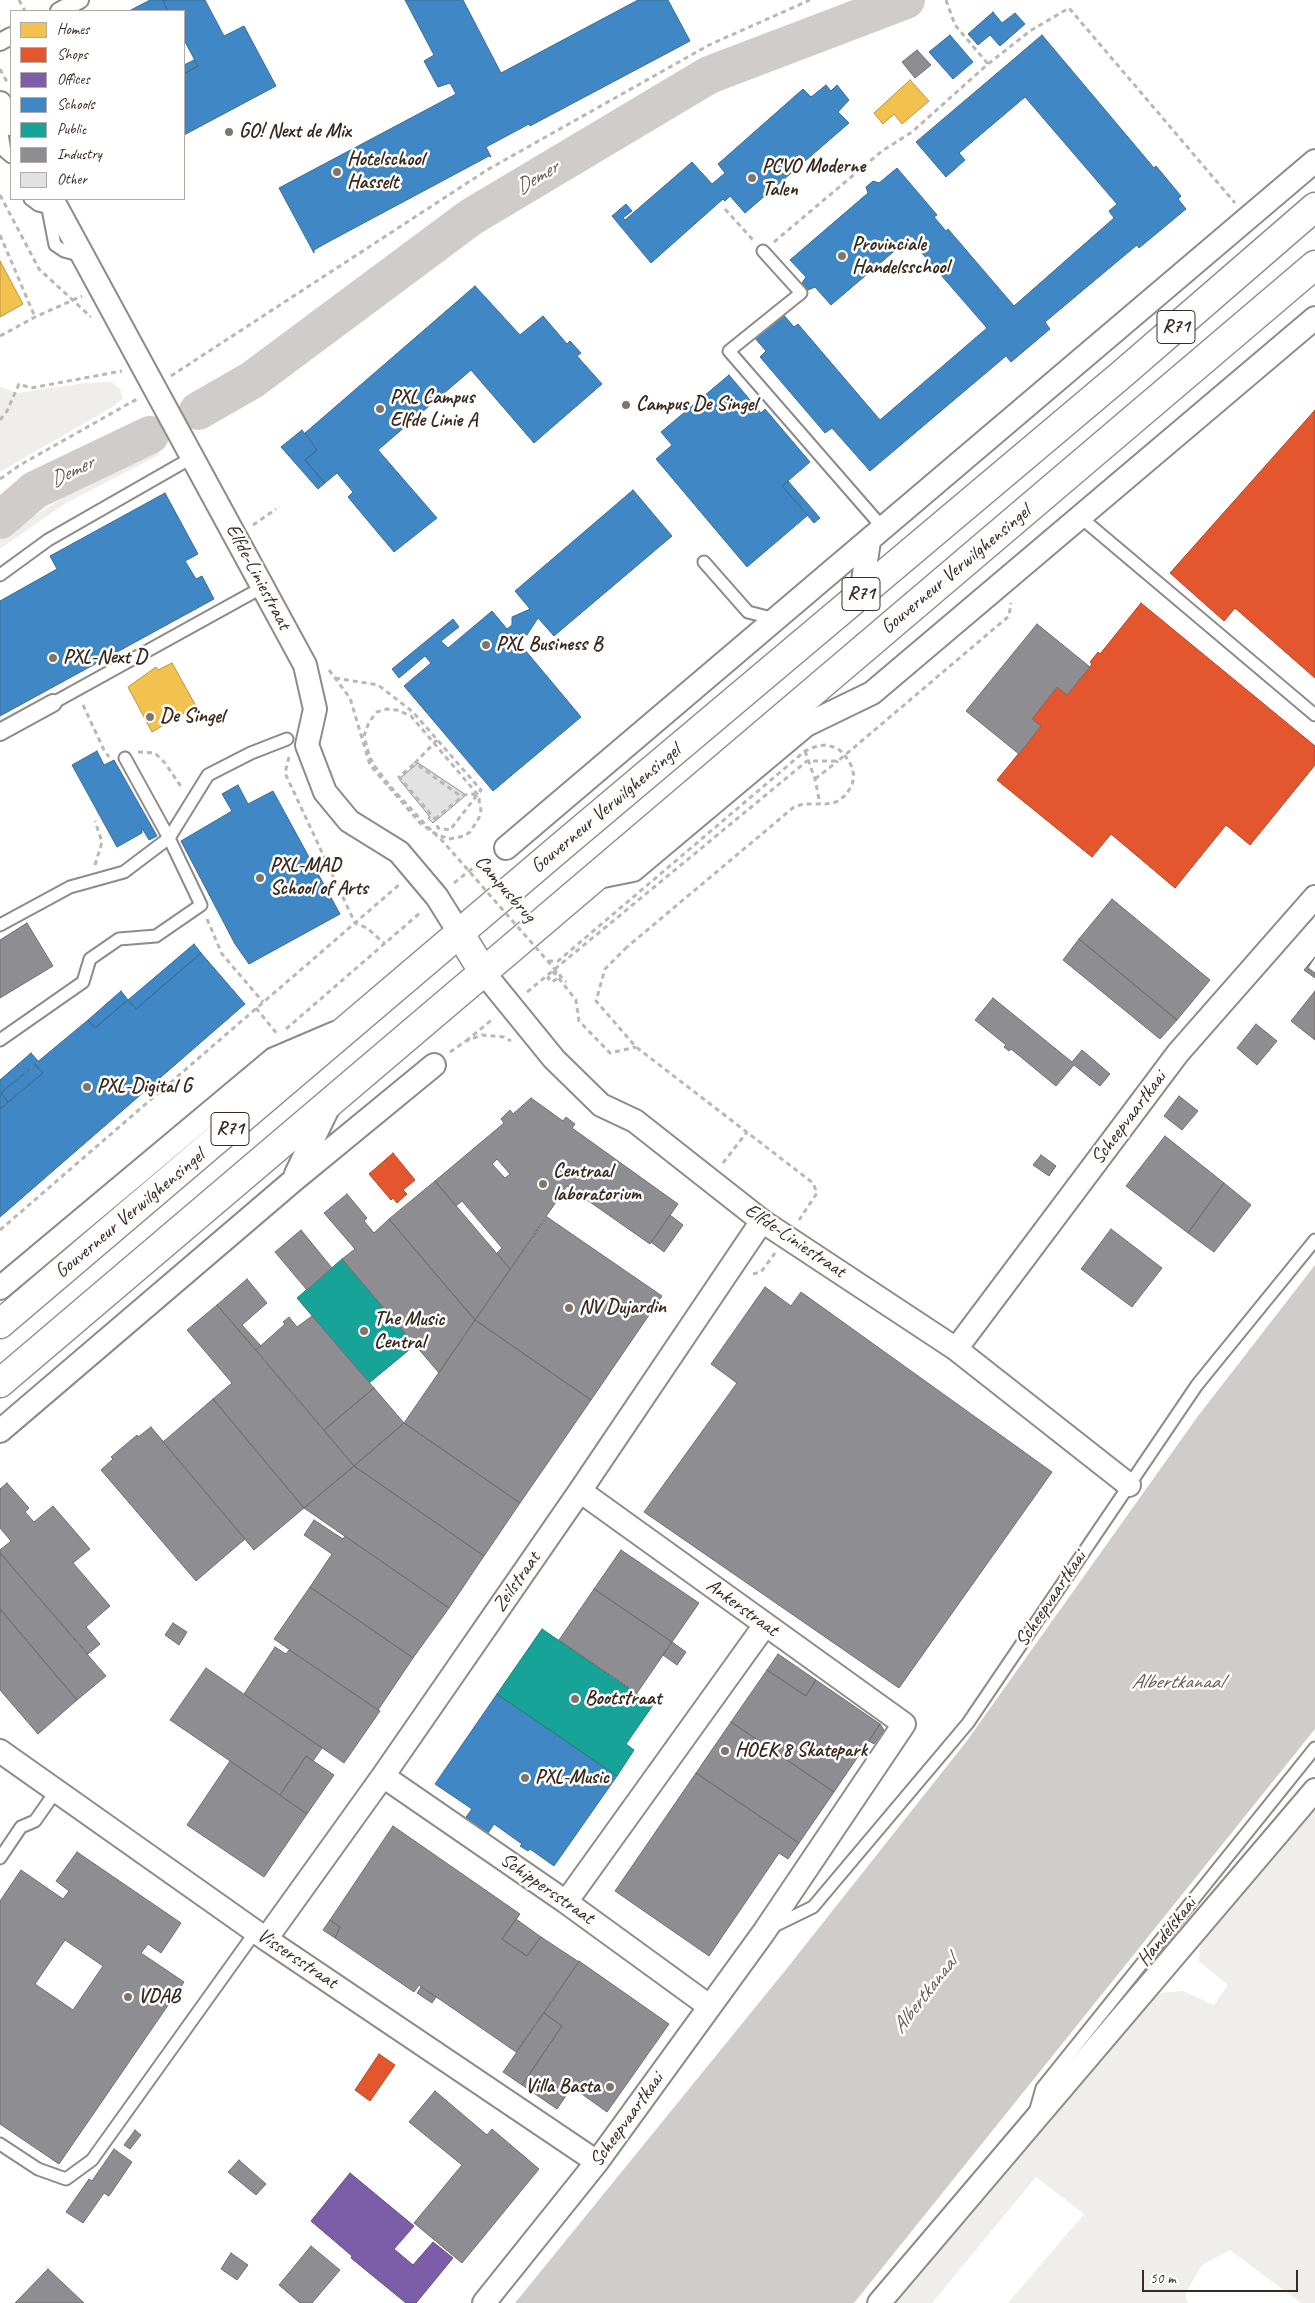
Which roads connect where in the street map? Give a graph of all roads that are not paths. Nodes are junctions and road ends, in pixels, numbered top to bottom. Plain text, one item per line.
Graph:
1 (80, 0) edge
2 (61, 10) edge
3 (4, 116) edge
4 (10, 156) edge
5 (1315, 162) edge
6 (31, 200) edge
7 (51, 204) edge
8 (1315, 207) edge
9 (763, 251) road end
10 (1315, 265) edge
11 (1315, 318) edge
12 (193, 457) junction
13 (1079, 516) junction
14 (876, 534) junction
15 (704, 562) dead end
16 (0, 575) edge
17 (263, 588) junction
18 (861, 594) junction
19 (775, 619) junction
20 (53, 703) joint
21 (1313, 713) edge
22 (0, 732) edge
23 (289, 744) road end
24 (125, 758) dead end
25 (169, 838) junction
26 (506, 848) dead end
27 (598, 876) junction
28 (1315, 897) edge
29 (0, 925) edge
30 (460, 934) junction
31 (484, 974) junction
32 (0, 1040) edge
33 (434, 1065) road end
34 (331, 1102) junction
35 (294, 1180) junction
36 (762, 1221) junction
37 (1315, 1240) edge
38 (12, 1288) edge
39 (0, 1324) edge
40 (956, 1349) junction
41 (0, 1383) edge
42 (0, 1431) edge
43 (1129, 1485) junction
44 (580, 1491) junction
45 (765, 1625) junction
46 (904, 1724) joint
47 (1315, 1748) edge
48 (0, 1751) edge
49 (383, 1776) junction
50 (1315, 1790) edge
51 (56, 1791) junction
52 (0, 1858) edge
53 (566, 1902) junction
54 (764, 1932) junction
55 (261, 1935) junction
56 (709, 2006) junction
57 (1032, 2123) junction
58 (0, 2144) edge
59 (597, 2162) junction
60 (484, 2303) edge
61 (880, 2303) edge

1 - 2 street
3 - 4 lane
5 - 14 street, Gouverneur Verwilghensingel
6 - 7 lane
7 - 12 street, Elfde-Liniestraat
8 - 18 highway, Gouverneur Verwilghensingel / R71
9 - 14 lane
10 - 27 highway, Gouverneur Verwilghensingel / R71
11 - 13 street, Gouverneur Verwilghensingel
12 - 16 lane
12 - 17 street, Elfde-Liniestraat
13 - 21 lane
13 - 27 street, Gouverneur Verwilghensingel
14 - 18 street
14 - 19 street, Gouverneur Verwilghensingel
15 - 19 lane
17 - 20 lane
17 - 30 street, Elfde-Liniestraat
18 - 30 highway, Gouverneur Verwilghensingel / R71
19 - 26 street, Gouverneur Verwilghensingel
20 - 22 street
23 - 25 lane
24 - 25 lane
25 - 29 lane
25 - 32 lane
27 - 31 highway, Gouverneur Verwilghensingel / R71
28 - 40 street, Scheepvaartkaai
30 - 31 highway
30 - 38 highway, Gouverneur Verwilghensingel / R71
31 - 34 highway, Gouverneur Verwilghensingel / R71
31 - 36 street, Elfde-Liniestraat
33 - 35 street, Gouverneur Verwilghensingel
34 - 35 street, Gouverneur Verwilghensingel
34 - 41 highway, Gouverneur Verwilghensingel / R71
35 - 42 street, Gouverneur Verwilghensingel
36 - 40 street, Elfde-Liniestraat
36 - 44 street, Zeilstraat
37 - 43 lane, Scheepvaartkaai
38 - 39 highway, Gouverneur Verwilghensingel / R71
40 - 43 street, Elfde-Liniestraat
43 - 54 lane, Scheepvaartkaai
44 - 45 street, Ankerstraat
44 - 49 street, Zeilstraat
45 - 46 street, Ankerstraat
45 - 53 street
46 - 54 street, Scheepvaartkaai
47 - 57 lane, Handelskaai
48 - 51 street, Vissersstraat
49 - 53 street, Schippersstraat
49 - 55 street, Zeilstraat
50 - 57 street, Handelskaai
51 - 52 lane
51 - 55 street, Vissersstraat
53 - 56 street, Schippersstraat
54 - 56 street, Scheepvaartkaai
55 - 58 lane
55 - 59 street, Vissersstraat
56 - 59 street, Scheepvaartkaai
57 - 61 street, Handelskaai
59 - 60 street, Scheepvaartkaai

